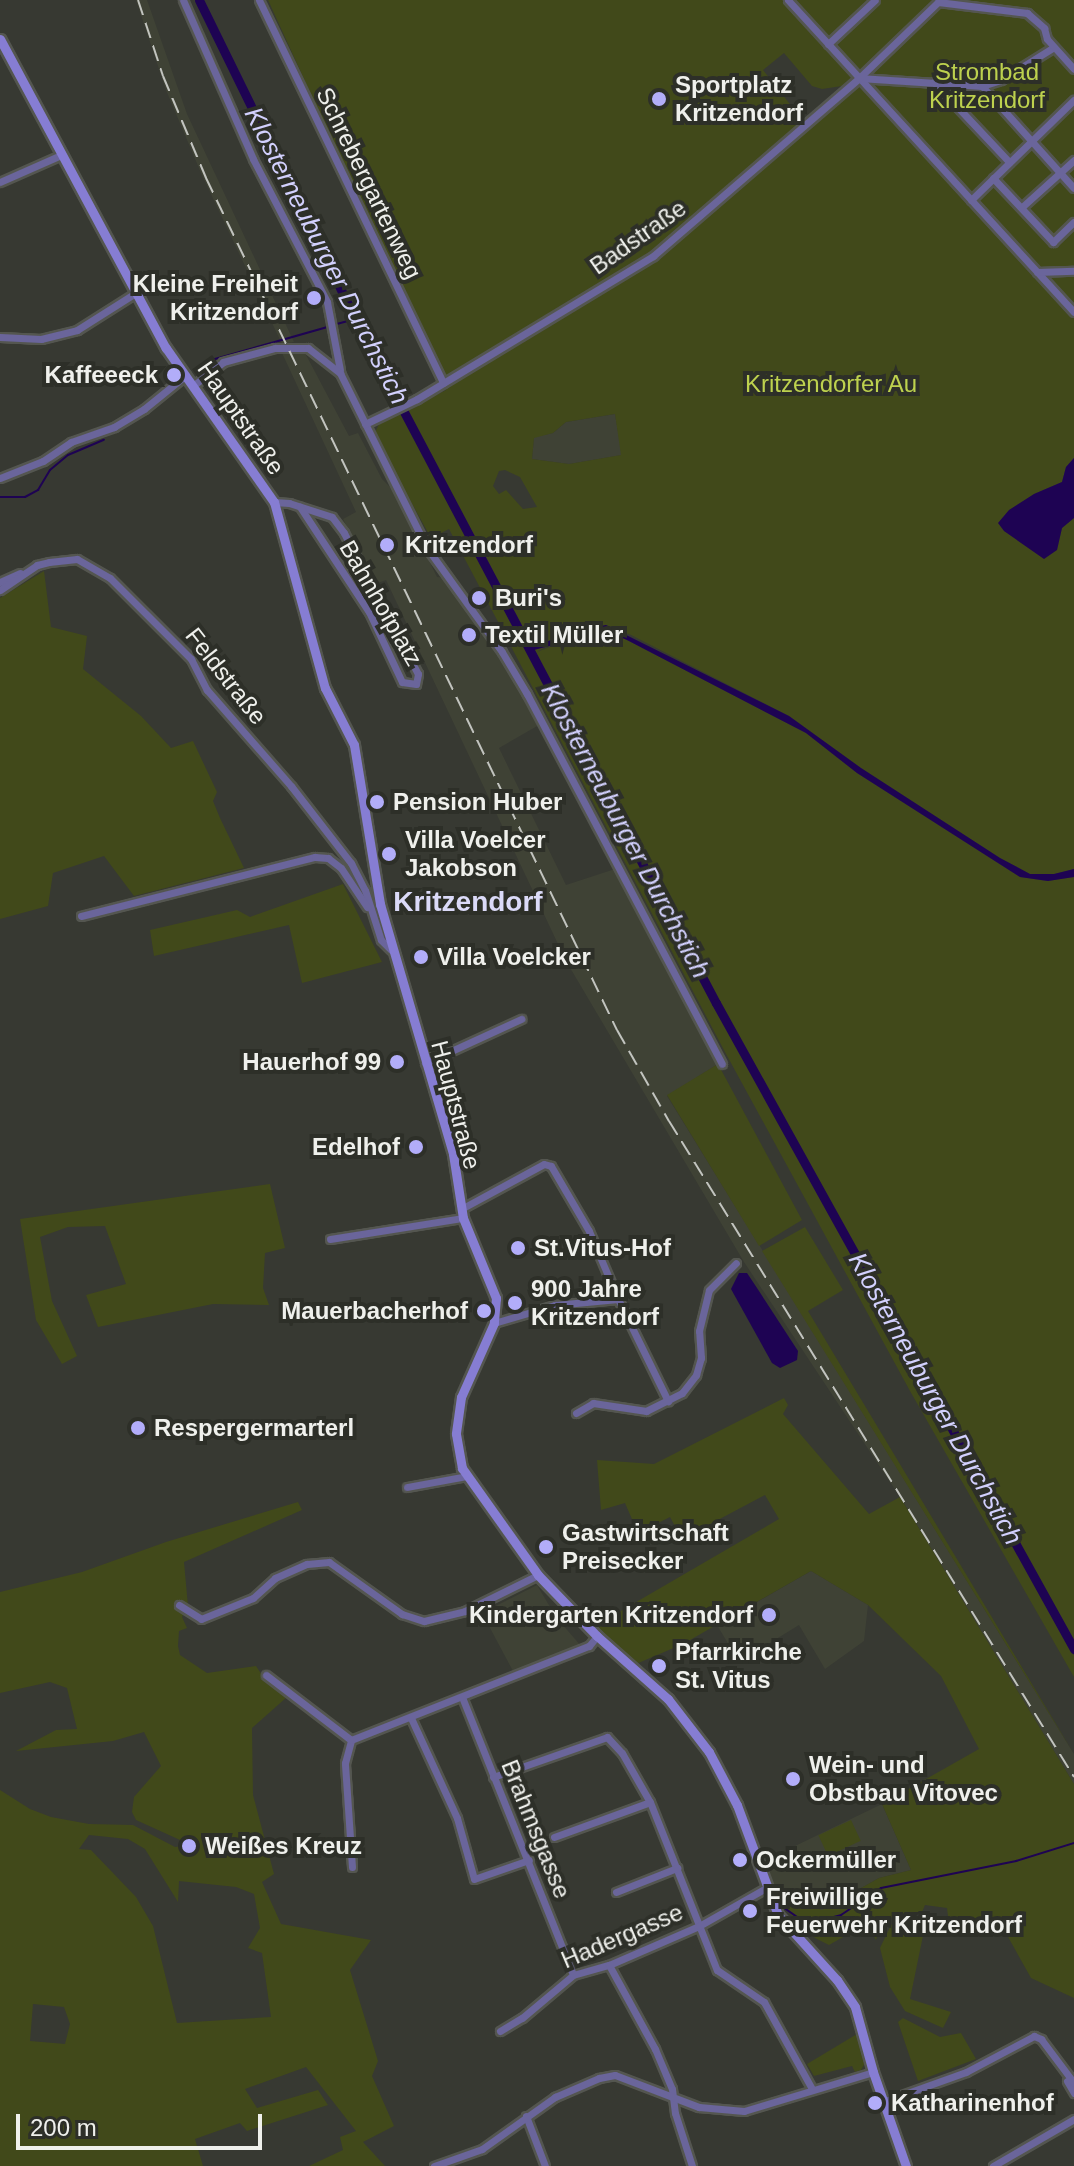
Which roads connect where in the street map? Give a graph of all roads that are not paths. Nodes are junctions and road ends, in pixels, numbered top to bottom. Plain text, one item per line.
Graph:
1 (183, 0) edge
2 (259, 0) edge
3 (875, 0) edge
4 (794, 2) edge
5 (0, 39) edge
6 (828, 44) junction
7 (1054, 47) junction
8 (1074, 69) edge
9 (859, 78) junction
10 (934, 82) junction
11 (982, 86) junction
12 (1074, 100) edge
13 (1031, 142) junction
14 (61, 155) junction
15 (1074, 160) edge
16 (1009, 162) junction
17 (1061, 174) junction
18 (993, 178) junction
19 (0, 182) edge
20 (1074, 188) edge
21 (971, 200) junction
22 (1022, 207) junction
23 (1074, 222) edge
24 (1074, 271) edge
25 (1037, 272) junction
26 (137, 292) junction
27 (1074, 312) edge
28 (0, 337) edge
29 (340, 373) junction
30 (186, 375) junction
31 (443, 383) junction
32 (194, 385) junction
33 (365, 424) junction
34 (0, 478) edge
35 (274, 502) junction
36 (300, 507) junction
37 (27, 571) junction
38 (0, 582) edge
39 (0, 590) edge
40 (81, 916) dead end
41 (375, 919) junction
42 (391, 950) junction
43 (521, 1019) dead end
44 (425, 1063) junction
45 (722, 1064) dead end
46 (462, 1214) junction
47 (330, 1239) dead end
48 (736, 1263) dead end
49 (618, 1299) junction
50 (494, 1323) junction
51 (668, 1401) junction
52 (576, 1413) dead end
53 (467, 1476) junction
54 (407, 1487) dead end
55 (538, 1575) junction
56 (179, 1605) dead end
57 (597, 1636) junction
58 (266, 1675) dead end
59 (462, 1697) junction
60 (411, 1718) junction
61 (351, 1740) junction
62 (493, 1777) junction
63 (650, 1802) junction
64 (554, 1837) dead end
65 (529, 1860) junction
66 (352, 1867) dead end
67 (677, 1868) junction
68 (766, 1888) junction
69 (616, 1892) dead end
70 (699, 1926) junction
71 (609, 1965) junction
72 (573, 1975) junction
73 (500, 2031) dead end
74 (1061, 2068) junction
75 (873, 2072) junction
76 (1074, 2083) edge
77 (812, 2089) junction
78 (1074, 2093) edge
79 (674, 2100) junction
80 (885, 2101) junction
81 (526, 2116) junction
82 (1074, 2119) edge
83 (434, 2166) edge
84 (545, 2166) edge
85 (692, 2166) edge
86 (906, 2166) edge
87 (993, 2166) edge

1 - 29 street
2 - 31 street, Schrebergartenweg
3 - 6 street
4 - 6 street
5 - 14 main road, Hauptstraße
6 - 9 street
7 - 8 street
7 - 9 street, Badstraße
7 - 11 street
9 - 10 street
9 - 21 street
9 - 31 street, Badstraße
10 - 11 street
10 - 16 street
11 - 13 street
12 - 13 street
13 - 16 street
13 - 17 street
14 - 19 street
14 - 26 main road, Hauptstraße
15 - 17 street
16 - 18 street
17 - 20 street
17 - 22 street
18 - 21 street
18 - 22 street
21 - 25 street
22 - 23 street
24 - 25 street
25 - 27 street
26 - 28 street
26 - 30 main road, Hauptstraße
29 - 32 street
29 - 33 street
30 - 32 main road, Hauptstraße
30 - 34 street
31 - 33 street, Badstraße
32 - 35 main road, Hauptstraße
33 - 45 street
35 - 36 street, Bahnhofplatz
35 - 42 main road, Hauptstraße
36 - 36 street, Bahnhofplatz
37 - 38 street
37 - 39 street, Feldstraße
37 - 41 street, Feldstraße
40 - 41 street
41 - 42 street, Feldstraße
42 - 44 main road, Hauptstraße
43 - 44 street
44 - 46 main road, Hauptstraße
46 - 47 street
46 - 49 street
46 - 50 main road, Hauptstraße
48 - 51 street
49 - 50 street
49 - 51 street
50 - 53 main road
51 - 52 street
53 - 54 street
53 - 55 main road
55 - 56 street
55 - 57 main road
57 - 59 street
57 - 68 main road
58 - 61 street
59 - 60 street
59 - 62 street, Brahmsgasse
60 - 61 street
60 - 65 street
61 - 66 street
62 - 63 street
62 - 65 street, Brahmsgasse
63 - 64 street
63 - 67 street
65 - 72 street, Brahmsgasse
67 - 69 street
67 - 70 street
68 - 70 street, Hadergasse
68 - 75 main road
70 - 71 street, Hadergasse
70 - 77 street
71 - 72 street, Hadergasse
71 - 79 street
72 - 73 street, Hadergasse
74 - 76 street
74 - 78 street
74 - 80 street
75 - 77 street
75 - 80 main road
77 - 79 street
79 - 81 street
79 - 85 street
80 - 86 main road
81 - 83 street
81 - 84 street
82 - 87 street

